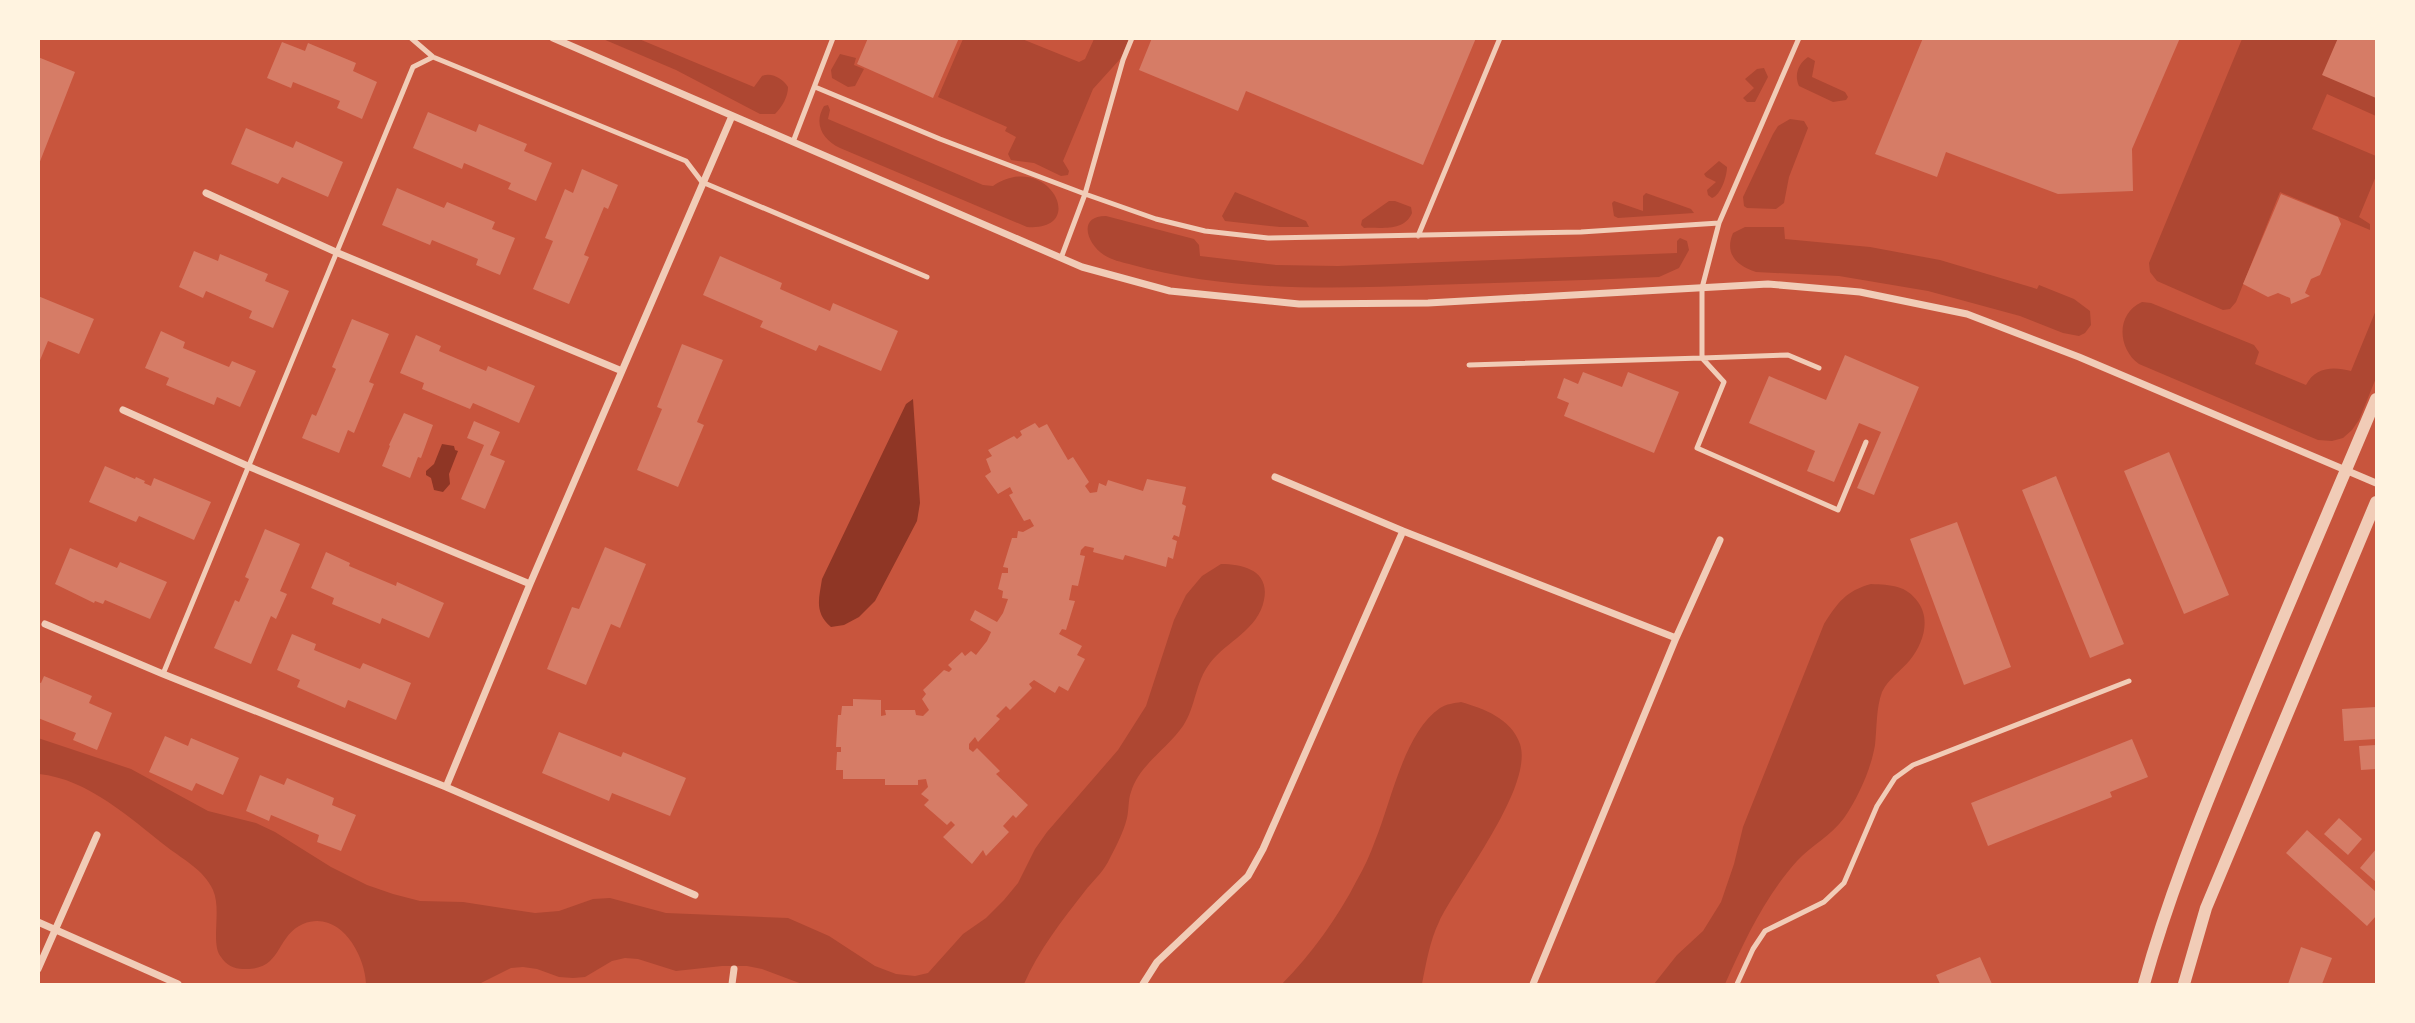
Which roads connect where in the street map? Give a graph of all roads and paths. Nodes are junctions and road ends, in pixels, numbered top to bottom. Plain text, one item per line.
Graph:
1 (411, 38) edge
2 (553, 38) edge
3 (833, 38) edge
4 (1132, 38) edge
5 (1500, 38) edge
6 (1799, 38) edge
7 (433, 57) junction
8 (814, 87) junction
9 (732, 116) junction
10 (793, 142) junction
11 (702, 182) junction
12 (206, 193) dead end
13 (1085, 194) junction
14 (1719, 223) junction
15 (1418, 236) junction
16 (338, 253) junction
17 (1061, 258) junction
18 (927, 277) dead end
19 (1702, 288) junction
20 (1702, 358) junction
21 (1469, 365) dead end
22 (1819, 368) dead end
23 (622, 371) junction
24 (2376, 399) edge
25 (123, 410) dead end
26 (1866, 442) dead end
27 (250, 467) junction
28 (2346, 470) junction
29 (1275, 477) dead end
30 (2376, 483) edge
31 (2376, 502) edge
32 (1403, 531) junction
33 (1720, 540) dead end
34 (530, 584) junction
35 (45, 624) dead end
36 (1676, 638) junction
37 (163, 674) junction
38 (2129, 681) dead end
39 (446, 787) junction
40 (97, 835) dead end
41 (695, 895) dead end
42 (38, 922) edge
43 (55, 929) junction
44 (734, 968) dead end
45 (38, 969) edge
46 (178, 985) edge
47 (732, 985) edge
48 (1143, 985) edge
49 (1533, 985) edge
50 (1737, 985) edge
51 (2144, 985) edge
52 (2184, 985) edge

1 - 7 lane
2 - 9 street
3 - 8 lane
4 - 13 lane
5 - 15 lane
6 - 14 lane
7 - 11 lane
7 - 16 lane
8 - 10 lane
8 - 13 lane
9 - 10 street
9 - 11 street
10 - 17 street
11 - 18 lane
11 - 23 street
12 - 16 street
13 - 15 lane
13 - 17 lane
14 - 15 lane
14 - 19 lane
16 - 23 street
16 - 27 lane
17 - 19 street
19 - 20 lane
19 - 28 street
20 - 21 lane
20 - 22 lane
20 - 26 lane
23 - 34 street
24 - 28 street
25 - 27 street
27 - 34 street
27 - 37 lane
28 - 30 street
28 - 51 street
29 - 32 street
31 - 52 street
32 - 36 street
32 - 48 street
33 - 36 street
34 - 39 street
35 - 37 street
36 - 49 street
37 - 39 street
38 - 50 lane
39 - 41 street
40 - 43 street
42 - 43 street
43 - 45 street
43 - 46 street
44 - 47 street

